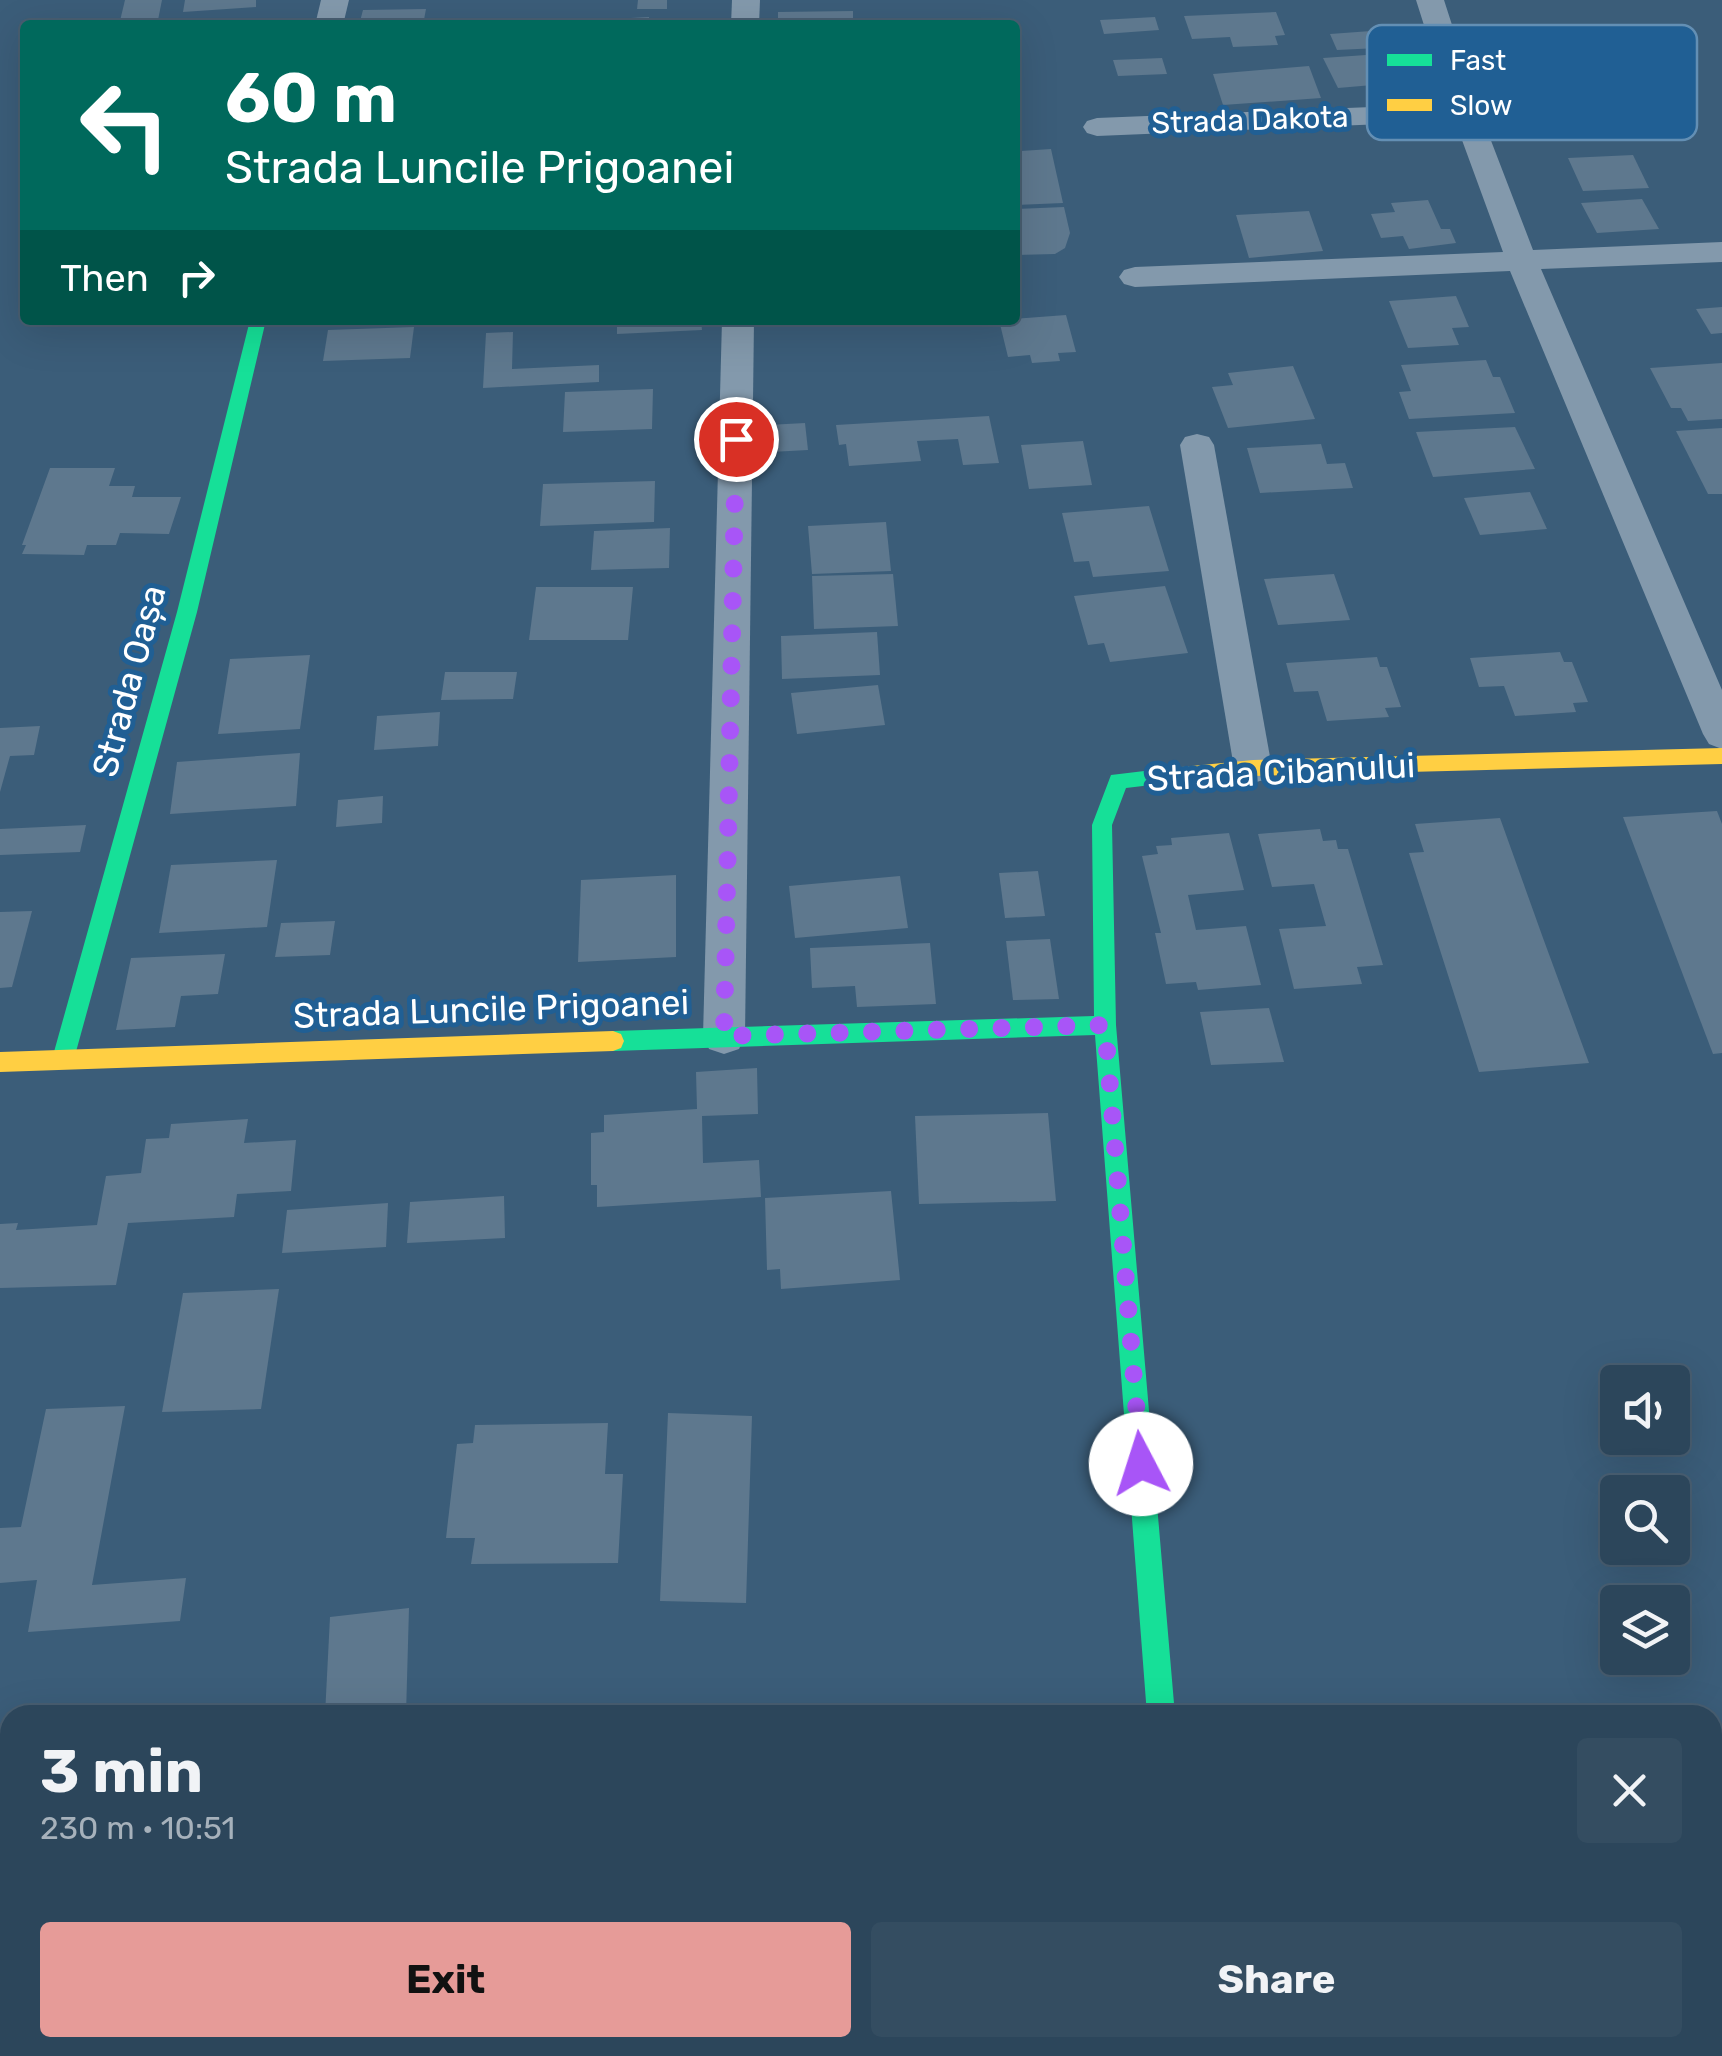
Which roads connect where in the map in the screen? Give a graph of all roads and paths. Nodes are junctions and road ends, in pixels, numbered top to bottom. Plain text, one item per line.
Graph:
1 (1430, 0) edge
2 (1438, 25) edge
3 (1367, 116) edge
4 (1097, 127) dead end
5 (1476, 140) edge
6 (1722, 252) edge
7 (1521, 260) junction
8 (1135, 276) dead end
9 (257, 325) edge
10 (738, 325) edge
11 (1197, 445) dead end
12 (1722, 734) edge
13 (1722, 756) edge
14 (1253, 768) junction
15 (1105, 1025) junction
16 (724, 1036) junction
17 (63, 1060) junction
18 (0, 1062) edge
19 (1160, 1705) edge

1 - 2 street
3 - 4 street, Strada Dakota
5 - 7 street
6 - 7 street
7 - 8 street
7 - 12 street
9 - 17 street, Strada Oașa
10 - 16 street
11 - 14 street
13 - 14 street, Strada Cibanului
14 - 15 street, Strada Cibanului
15 - 16 street, Strada Luncile Prigoanei
15 - 19 street, Strada Cibanului
16 - 17 street, Strada Luncile Prigoanei
17 - 18 street, Strada Luncile Prigoanei

